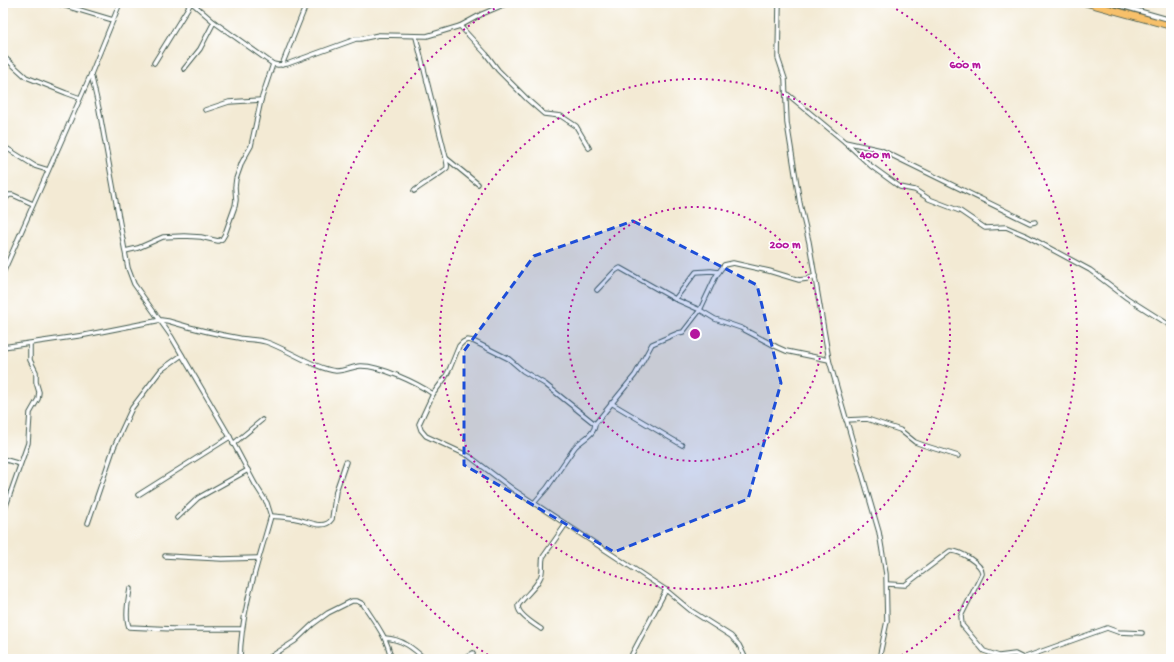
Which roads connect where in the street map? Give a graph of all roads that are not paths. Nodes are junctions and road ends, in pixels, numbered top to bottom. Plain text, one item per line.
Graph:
1 (56, 3) edge
2 (120, 3) edge
3 (192, 3) edge
4 (308, 3) edge
5 (508, 3) edge
6 (779, 3) edge
7 (1087, 3) edge
8 (1111, 3) edge
9 (1103, 5) edge
10 (113, 20) junction
11 (1171, 20) edge
12 (214, 22) junction
13 (460, 26) junction
14 (1171, 26) edge
15 (416, 37) junction
16 (3, 56) edge
17 (154, 63) dead end
18 (273, 64) junction
19 (282, 65) junction
20 (184, 69) dead end
21 (91, 74) junction
22 (786, 93) junction
23 (80, 98) junction
24 (261, 100) junction
25 (205, 110) dead end
26 (845, 142) junction
27 (3, 146) edge
28 (589, 148) dead end
29 (446, 158) junction
30 (48, 170) junction
31 (478, 184) dead end
32 (414, 191) dead end
33 (3, 202) edge
34 (33, 204) junction
35 (1035, 222) dead end
36 (125, 251) junction
37 (719, 272) junction
38 (3, 273) edge
39 (815, 276) junction
40 (597, 290) dead end
41 (675, 299) junction
42 (700, 310) junction
43 (161, 320) junction
44 (1171, 326) edge
45 (30, 344) junction
46 (3, 347) edge
47 (182, 356) junction
48 (829, 360) junction
49 (433, 394) junction
50 (611, 403) junction
51 (262, 420) dead end
52 (846, 420) junction
53 (595, 424) junction
54 (230, 437) junction
55 (233, 444) junction
56 (682, 445) dead end
57 (958, 456) dead end
58 (3, 459) edge
59 (346, 462) dead end
60 (20, 464) junction
61 (248, 470) junction
62 (138, 495) dead end
63 (534, 503) junction
64 (3, 514) edge
65 (271, 516) junction
66 (177, 518) dead end
67 (88, 523) dead end
68 (566, 524) junction
69 (165, 556) dead end
70 (258, 558) junction
71 (887, 584) junction
72 (130, 589) dead end
73 (666, 590) junction
74 (242, 629) junction
75 (540, 629) dead end
76 (1142, 633) dead end
77 (385, 638) junction
78 (473, 652) dead end
79 (632, 654) dead end
80 (880, 658) edge
81 (240, 659) edge
82 (267, 659) edge
83 (391, 659) edge
84 (425, 659) edge
85 (464, 659) edge
86 (746, 659) edge
87 (1024, 659) edge

1 - 10 street
2 - 10 street
3 - 12 street
3 - 17 street
4 - 19 street
5 - 13 street
6 - 22 street
7 - 9 highway
8 - 11 street
9 - 14 highway
10 - 21 street
12 - 18 street
12 - 20 street
13 - 15 street
13 - 28 street
15 - 19 street
15 - 29 street
16 - 23 street
18 - 19 street
18 - 24 street
21 - 23 street
21 - 36 street
22 - 26 street
22 - 39 street
23 - 30 street
24 - 25 street
24 - 36 street
26 - 35 street
26 - 44 street
27 - 30 street
29 - 31 street
29 - 32 street
30 - 34 street
33 - 34 street
34 - 38 street
36 - 43 street
37 - 39 street
37 - 41 street
37 - 42 street
39 - 48 street
40 - 41 street
41 - 42 street
42 - 48 street
42 - 50 street
43 - 45 street
43 - 47 street
43 - 49 street
45 - 46 street
45 - 60 street
47 - 54 street
47 - 67 street
48 - 52 street
49 - 53 street
49 - 63 street
50 - 53 street
50 - 56 street
51 - 55 street
52 - 57 street
52 - 71 street
53 - 63 street
54 - 55 street
54 - 62 street
55 - 61 street
58 - 60 street
59 - 65 street
60 - 64 street
61 - 65 street
61 - 66 street
63 - 68 street
65 - 70 street
68 - 73 street
68 - 75 street
69 - 70 street
70 - 74 street
71 - 80 street
71 - 87 street
72 - 74 street
73 - 79 street
73 - 86 street
74 - 81 street
76 - 87 street
77 - 82 street
77 - 83 street
77 - 84 street
78 - 85 street

